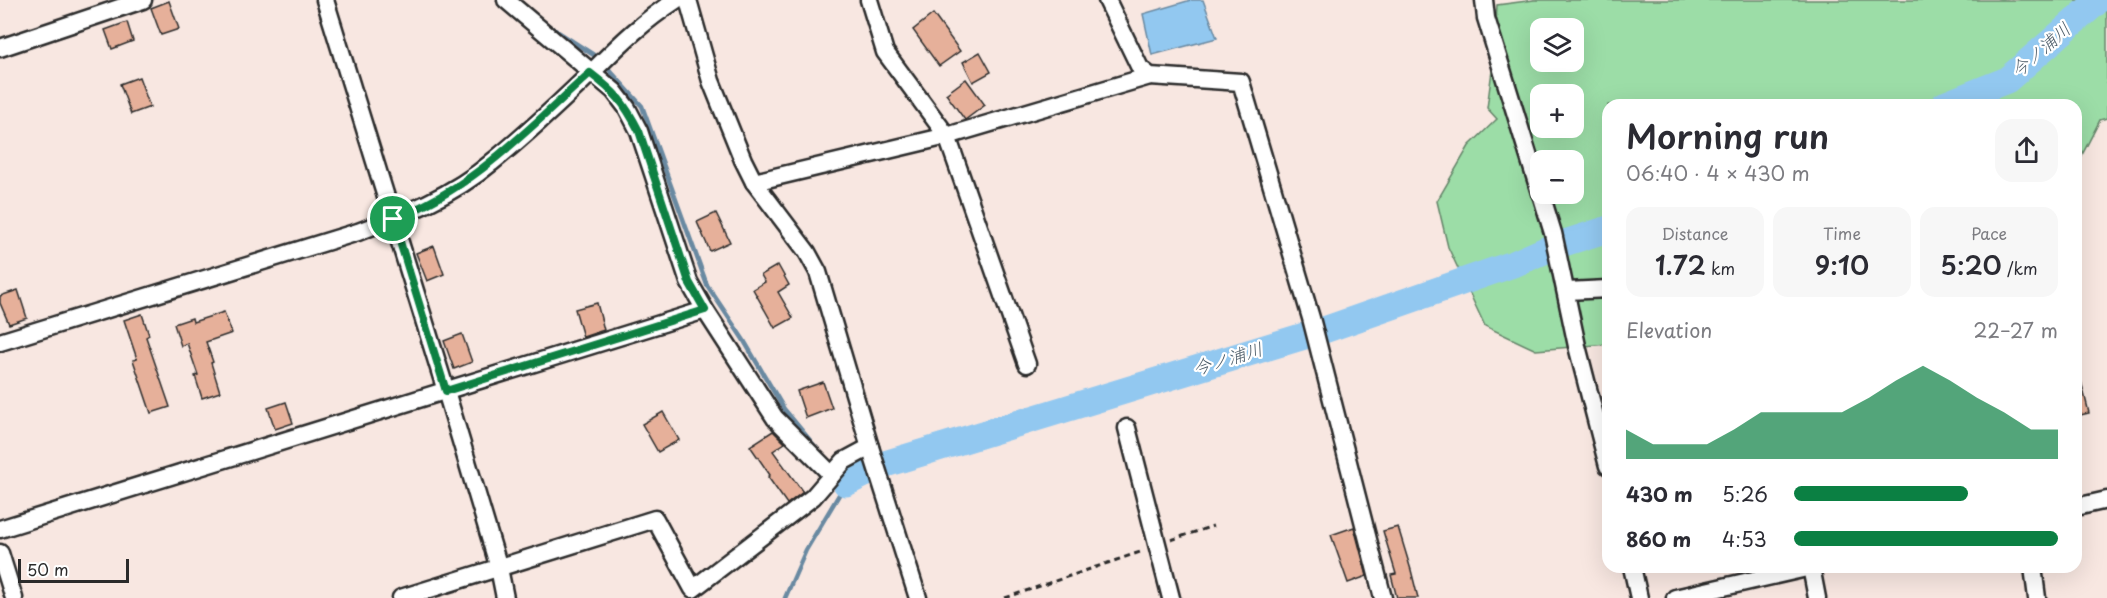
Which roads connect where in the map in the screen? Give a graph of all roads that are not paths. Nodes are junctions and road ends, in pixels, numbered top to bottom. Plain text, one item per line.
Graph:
1 (143, 0) edge
2 (325, 0) edge
3 (506, 0) edge
4 (676, 0) edge
5 (687, 0) edge
6 (869, 0) edge
7 (1107, 0) edge
8 (1484, 0) edge
9 (0, 48) edge
10 (590, 73) junction
11 (1150, 76) junction
12 (947, 136) junction
13 (1530, 158) edge
14 (754, 182) junction
15 (1544, 204) edge
16 (393, 219) junction
17 (1602, 289) edge
18 (1567, 291) junction
19 (705, 310) junction
20 (0, 342) edge
21 (1027, 364) dead end
22 (446, 391) junction
23 (1127, 428) dead end
24 (1602, 443) edge
25 (870, 447) junction
26 (832, 475) junction
27 (2107, 500) edge
28 (2082, 506) edge
29 (0, 529) edge
30 (0, 553) edge
31 (499, 568) junction
32 (1633, 573) edge
33 (1785, 573) edge
34 (1812, 573) edge
35 (2034, 573) edge
36 (14, 598) edge
37 (401, 598) edge
38 (505, 598) edge
39 (918, 598) edge
40 (1171, 598) edge
41 (1383, 598) edge
42 (1639, 598) edge
43 (1675, 598) edge
44 (1818, 598) edge
45 (2037, 598) edge

1 - 9 street
2 - 16 street
3 - 10 street
4 - 10 street
5 - 14 street
6 - 12 street
7 - 11 street
8 - 13 street
10 - 16 street
10 - 19 street
11 - 12 street
11 - 41 street
12 - 14 street
12 - 21 street
14 - 25 street
15 - 18 street
16 - 20 street
16 - 22 street
17 - 18 street
18 - 24 street
19 - 22 street
19 - 26 street
22 - 29 street
22 - 31 street
23 - 40 street
25 - 26 street
25 - 39 street
26 - 31 street
27 - 28 street
30 - 36 street
31 - 37 street
31 - 38 street
32 - 42 street
33 - 43 street
34 - 44 street
35 - 45 street

